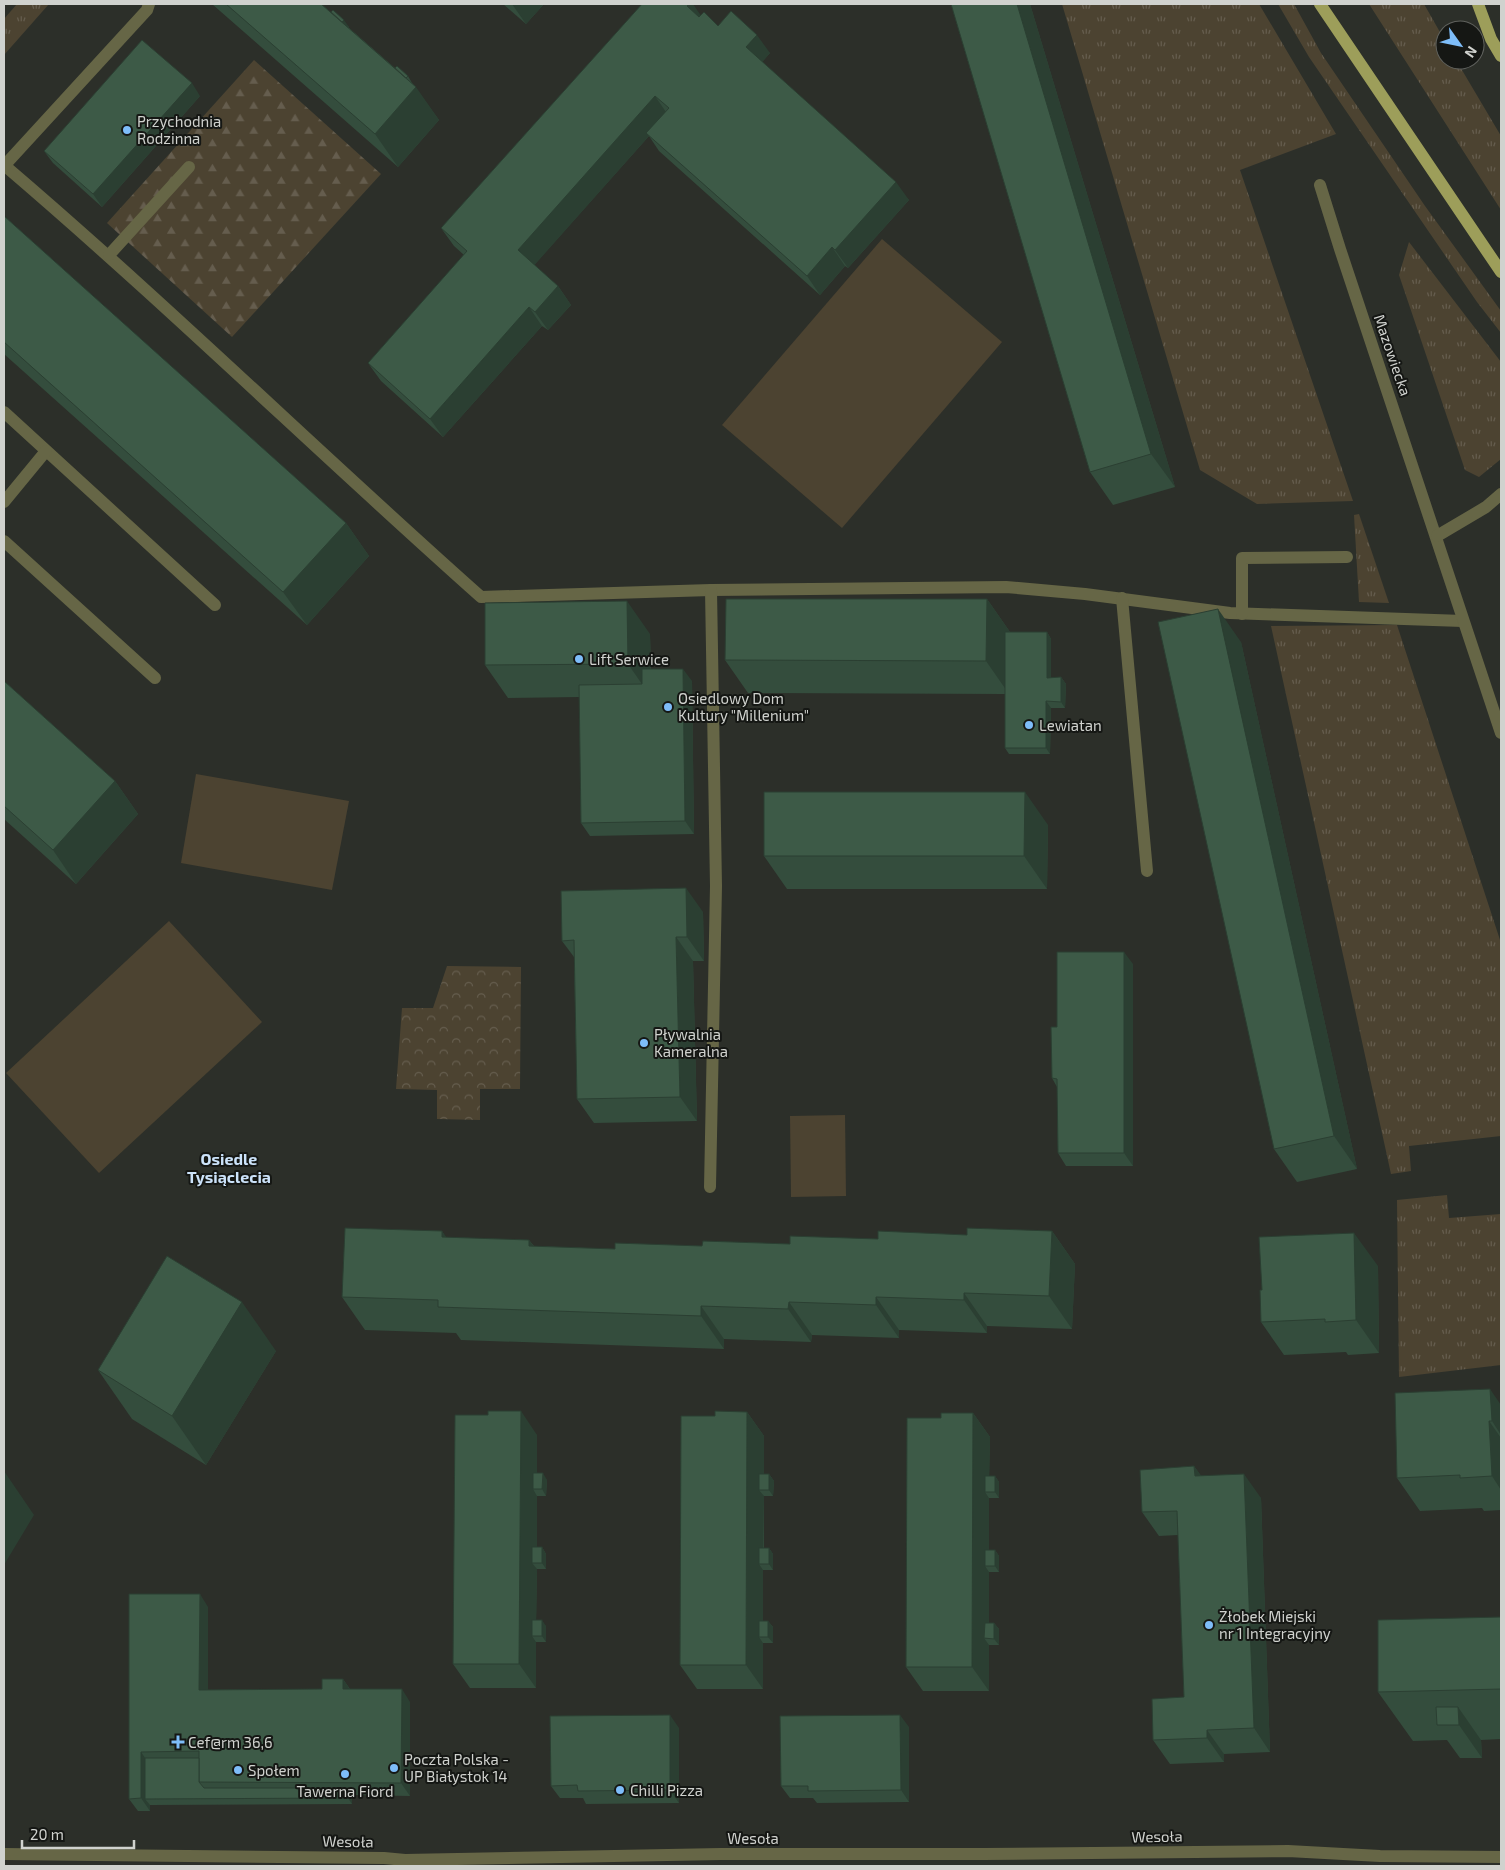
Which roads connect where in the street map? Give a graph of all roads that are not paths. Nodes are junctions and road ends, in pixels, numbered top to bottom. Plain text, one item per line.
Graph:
1 (148, 4) edge
2 (1320, 4) edge
3 (1478, 4) edge
4 (1501, 56) edge
5 (4, 166) edge
6 (189, 167) dead end
7 (1320, 184) dead end
8 (109, 255) junction
9 (1501, 272) edge
10 (4, 412) edge
11 (46, 451) junction
12 (1501, 494) edge
13 (4, 502) edge
14 (1437, 536) junction
15 (4, 541) edge
16 (1347, 557) dead end
17 (711, 590) junction
18 (1122, 598) junction
19 (215, 605) dead end
20 (1242, 614) junction
21 (1463, 622) junction
22 (154, 678) dead end
23 (1501, 733) edge
24 (1147, 871) dead end
25 (710, 1187) dead end
26 (4, 1854) edge
27 (1501, 1857) edge
28 (405, 1863) edge

1 - 5 street
2 - 9 main road
3 - 4 main road
5 - 8 street
6 - 8 street
7 - 14 street, Mazowiecka
8 - 17 street
10 - 11 street
11 - 13 street
11 - 19 street
12 - 14 street
14 - 21 street, Mazowiecka
15 - 22 street
16 - 20 street
17 - 18 street
17 - 25 street
18 - 20 street
18 - 24 street
20 - 21 street
21 - 23 street, Mazowiecka
26 - 28 street, Wesoła
27 - 28 street, Wesoła

